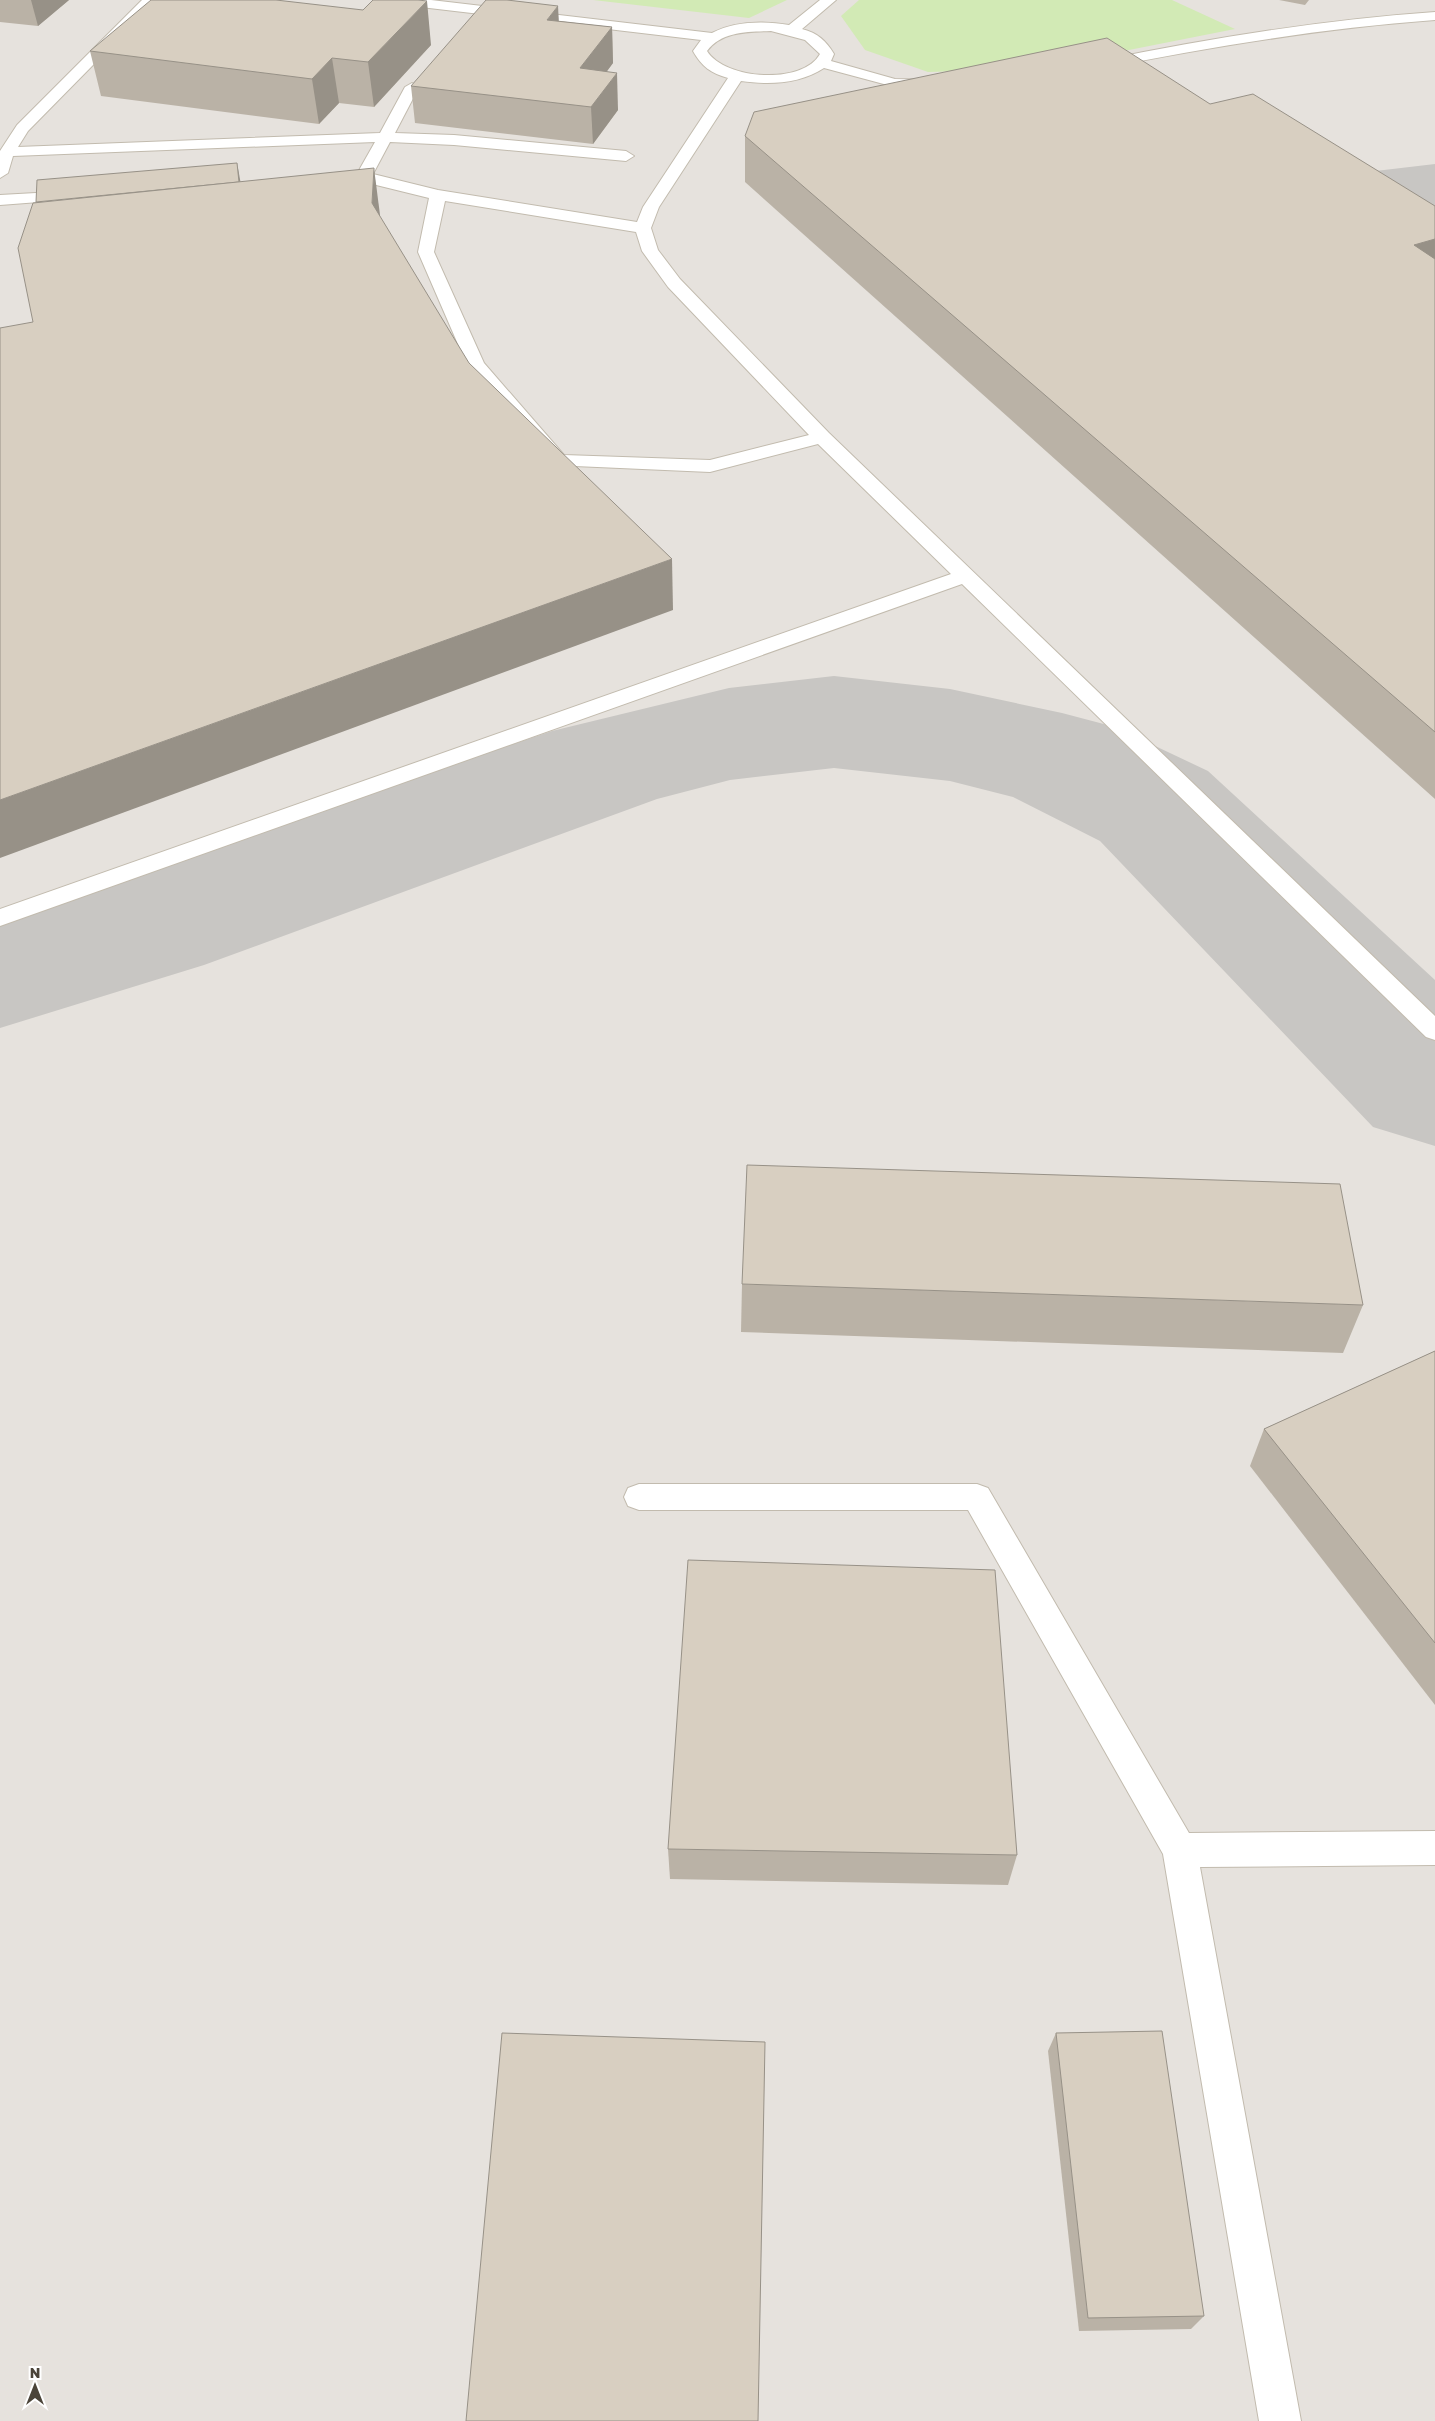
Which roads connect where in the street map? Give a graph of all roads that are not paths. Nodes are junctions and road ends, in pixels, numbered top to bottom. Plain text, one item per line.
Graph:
1 (150, 0) edge
2 (396, 0) edge
3 (522, 0) edge
4 (829, 0) edge
5 (413, 1) edge
6 (506, 13) junction
7 (1435, 16) edge
8 (792, 30) junction
9 (713, 37) junction
10 (822, 63) junction
11 (1085, 68) edge
12 (737, 76) junction
13 (942, 83) edge
14 (412, 87) edge
15 (385, 138) junction
16 (6, 152) junction
17 (626, 156) dead end
18 (0, 173) edge
19 (364, 177) junction
20 (325, 179) edge
21 (89, 195) edge
22 (438, 195) junction
23 (0, 200) edge
24 (643, 228) junction
25 (822, 437) junction
26 (965, 576) junction
27 (0, 918) edge
28 (1435, 1031) edge
29 (639, 1497) dead end
30 (1435, 1848) edge
31 (1180, 1850) junction
32 (1280, 2421) edge

1 - 16 lane
2 - 5 lane
3 - 6 lane
4 - 8 lane
5 - 6 lane
6 - 9 lane
7 - 11 lane
8 - 9 lane
8 - 10 lane
9 - 12 lane
10 - 12 lane
10 - 13 lane
12 - 24 lane
14 - 15 lane
15 - 16 lane
15 - 17 lane
15 - 19 lane
16 - 18 lane
19 - 20 lane
19 - 22 lane
21 - 23 lane
22 - 24 lane
22 - 25 lane
24 - 25 lane
25 - 26 lane
26 - 27 lane
26 - 28 lane
29 - 31 lane
30 - 31 lane
31 - 32 lane

